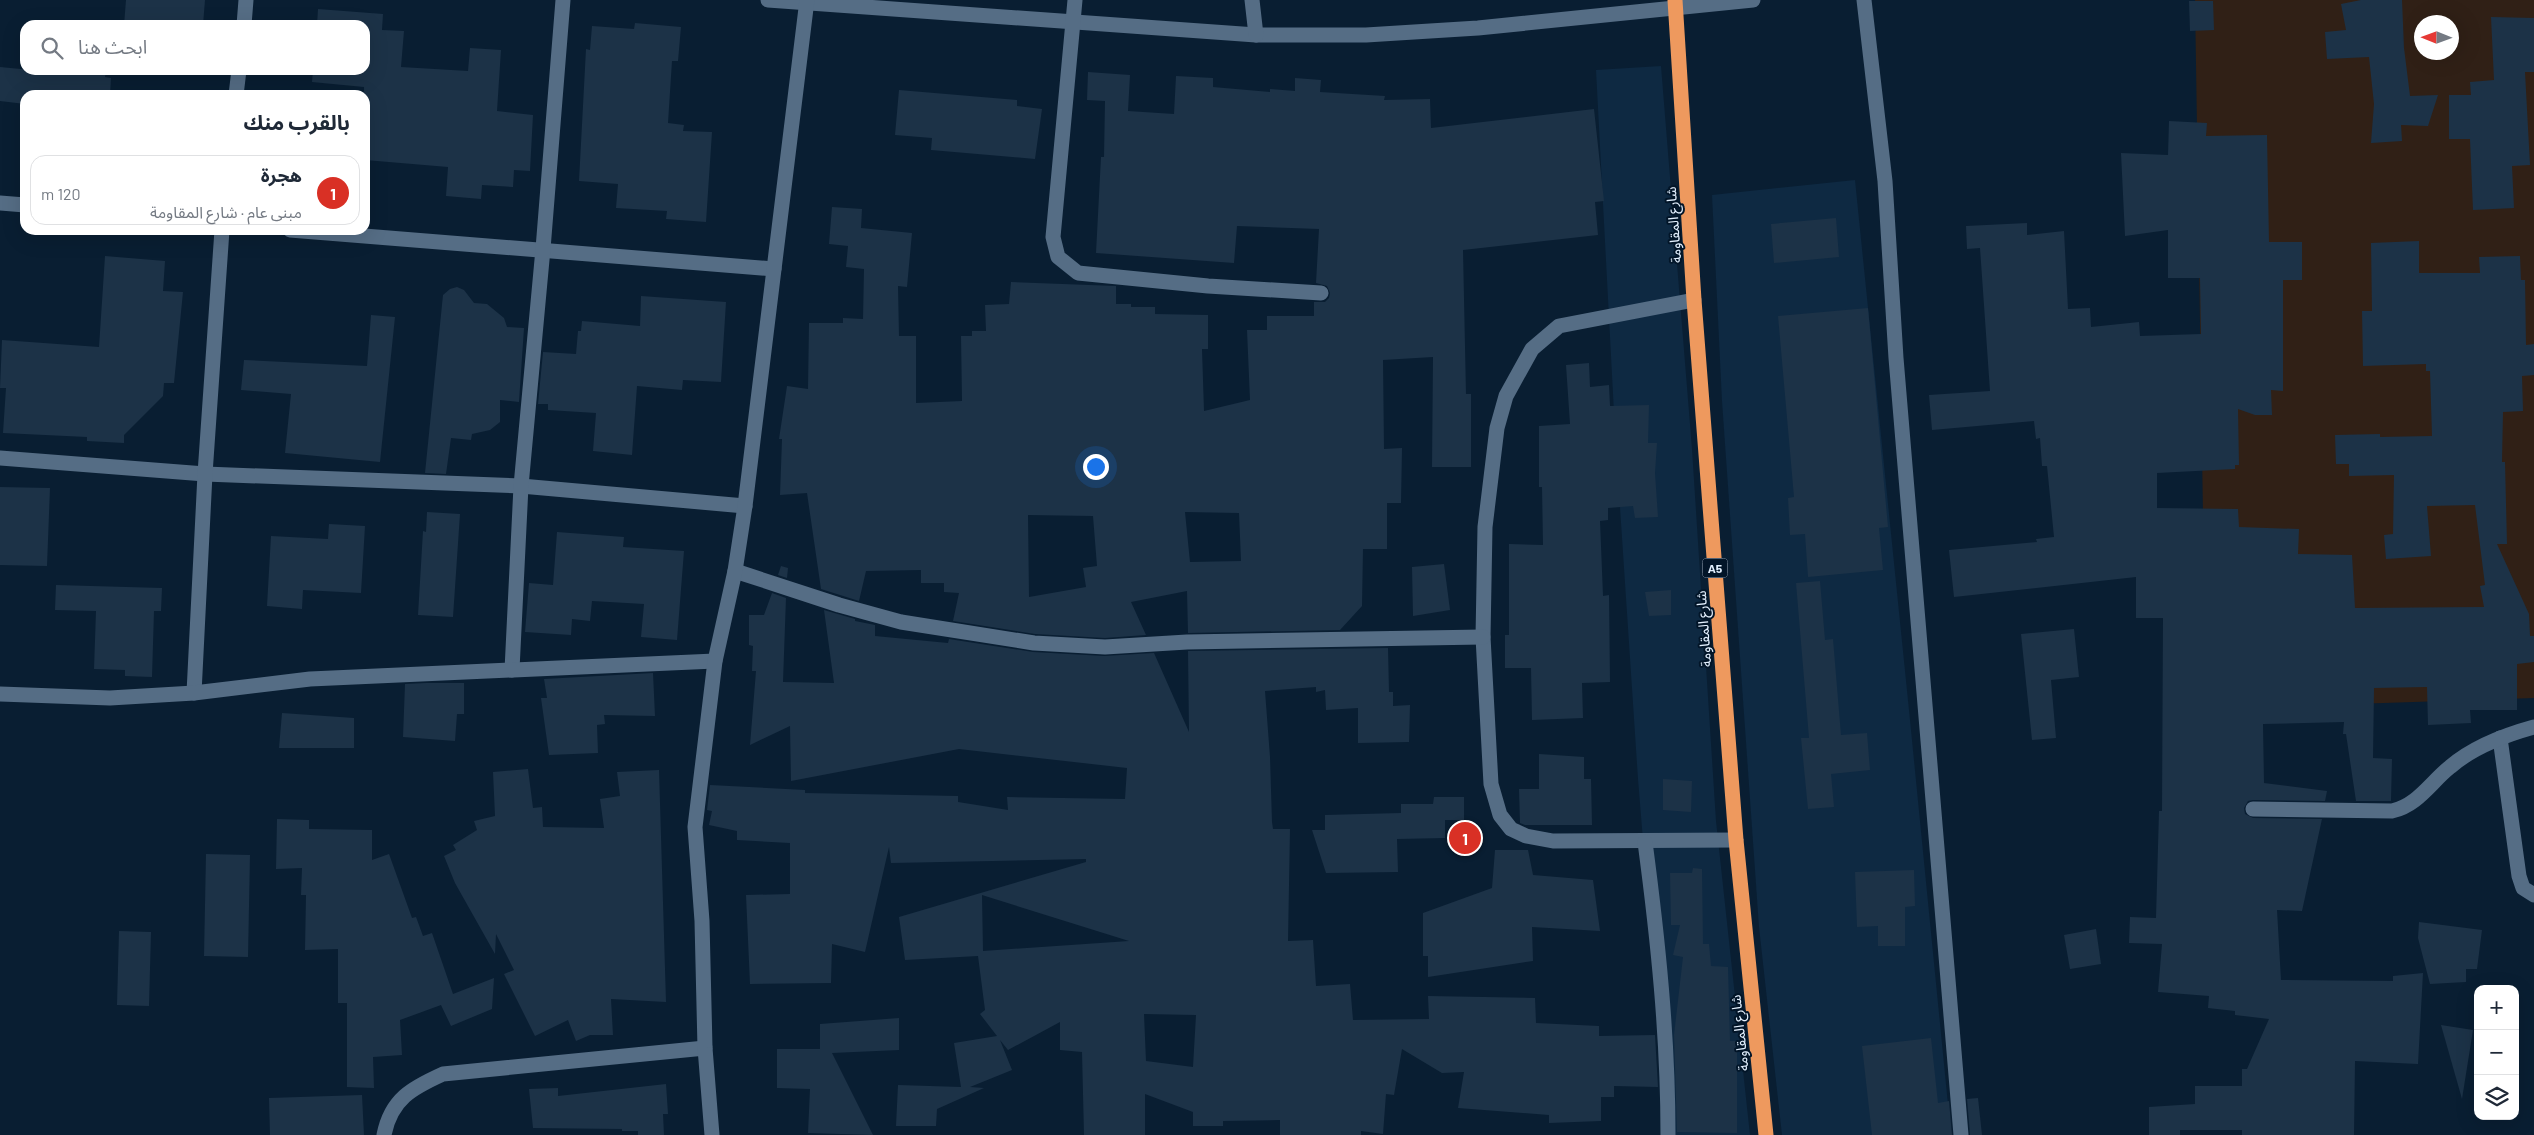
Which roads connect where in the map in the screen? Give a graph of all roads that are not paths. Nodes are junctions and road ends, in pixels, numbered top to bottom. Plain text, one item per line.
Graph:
1 (246, 0) edge
2 (563, 0) edge
3 (768, 0) edge
4 (1075, 0) edge
5 (1252, 0) edge
6 (1753, 0) edge
7 (1864, 0) edge
8 (807, 2) edge
9 (1675, 3) edge
10 (244, 20) edge
11 (1073, 22) junction
12 (1256, 35) junction
13 (238, 75) edge
14 (237, 90) edge
15 (0, 203) edge
16 (20, 205) edge
17 (222, 235) edge
18 (357, 235) edge
19 (544, 249) junction
20 (774, 269) junction
21 (1321, 294) dead end
22 (1694, 300) junction
23 (0, 458) edge
24 (205, 474) junction
25 (521, 486) junction
26 (745, 506) junction
27 (735, 571) junction
28 (1483, 637) junction
29 (715, 661) junction
30 (512, 670) junction
31 (194, 693) junction
32 (0, 694) edge
33 (2534, 727) edge
34 (2500, 738) junction
35 (2253, 808) dead end
36 (1736, 840) junction
37 (1645, 842) junction
38 (2534, 894) edge
39 (705, 1048) junction
40 (384, 1135) edge
41 (712, 1135) edge
42 (1668, 1135) edge
43 (1766, 1135) edge
44 (1961, 1135) edge

1 - 10 street
2 - 19 street
3 - 8 street
4 - 11 street
5 - 12 street
6 - 9 street
7 - 44 street
8 - 11 street
8 - 20 street
9 - 12 street
9 - 22 highway, شارع المقاومة / A5
11 - 12 street
11 - 21 street
13 - 14 street
15 - 16 street
17 - 24 street
18 - 19 street
19 - 20 street
19 - 25 street
20 - 26 street
22 - 28 street
22 - 36 highway, شارع المقاومة / A5
23 - 24 street
24 - 25 street
24 - 31 street
25 - 26 street
25 - 30 street
26 - 27 street
27 - 28 street
27 - 29 street
28 - 37 street
29 - 30 street
29 - 39 street
30 - 31 street
31 - 32 street
33 - 34 street
34 - 35 street
34 - 38 street
36 - 37 street
36 - 43 highway, شارع المقاومة / A5
37 - 42 street
39 - 40 street
39 - 41 street

